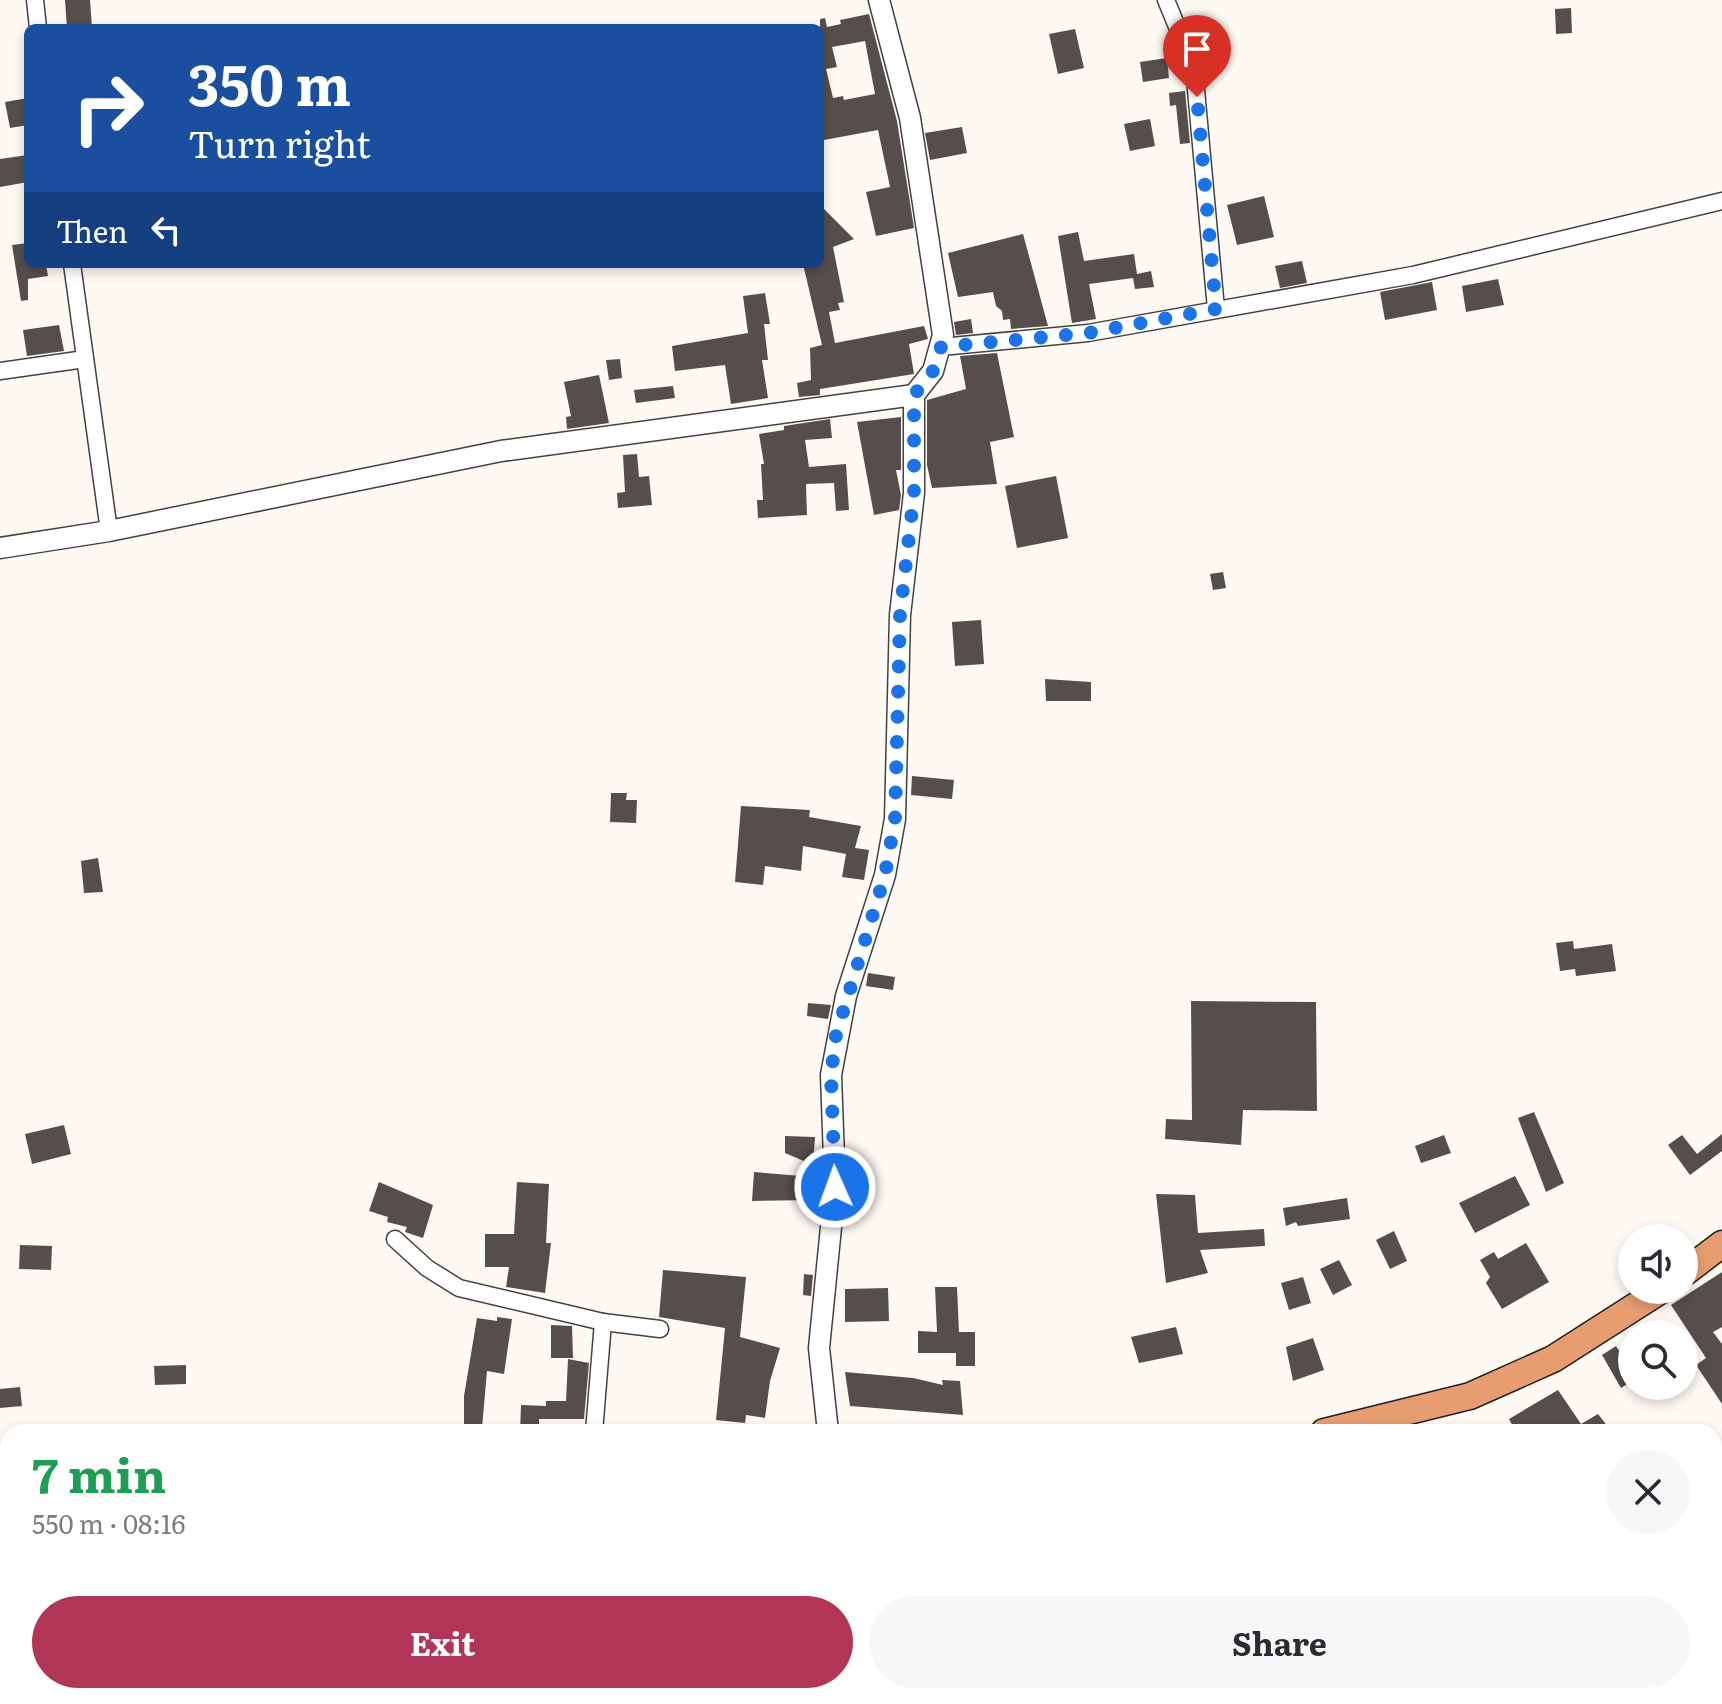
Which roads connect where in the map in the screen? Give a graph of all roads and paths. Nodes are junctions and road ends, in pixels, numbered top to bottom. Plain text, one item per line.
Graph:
1 (35, 0) edge
2 (879, 0) edge
3 (1166, 0) edge
4 (38, 24) edge
5 (1722, 201) edge
6 (73, 268) edge
7 (1216, 309) junction
8 (941, 347) junction
9 (85, 359) junction
10 (0, 371) edge
11 (914, 395) junction
12 (109, 531) junction
13 (0, 548) edge
14 (395, 1239) dead end
15 (1722, 1244) edge
16 (1698, 1262) edge
17 (1639, 1304) edge
18 (603, 1322) junction
19 (660, 1329) dead end
20 (595, 1424) edge
21 (827, 1424) edge
22 (1356, 1424) edge

1 - 4 street
2 - 8 street
3 - 7 street
5 - 7 street
6 - 9 street
7 - 8 street
8 - 11 street
9 - 10 street
9 - 12 street
11 - 12 street
11 - 21 street
12 - 13 street
14 - 18 street
15 - 16 highway
17 - 22 highway
18 - 19 street
18 - 20 street

